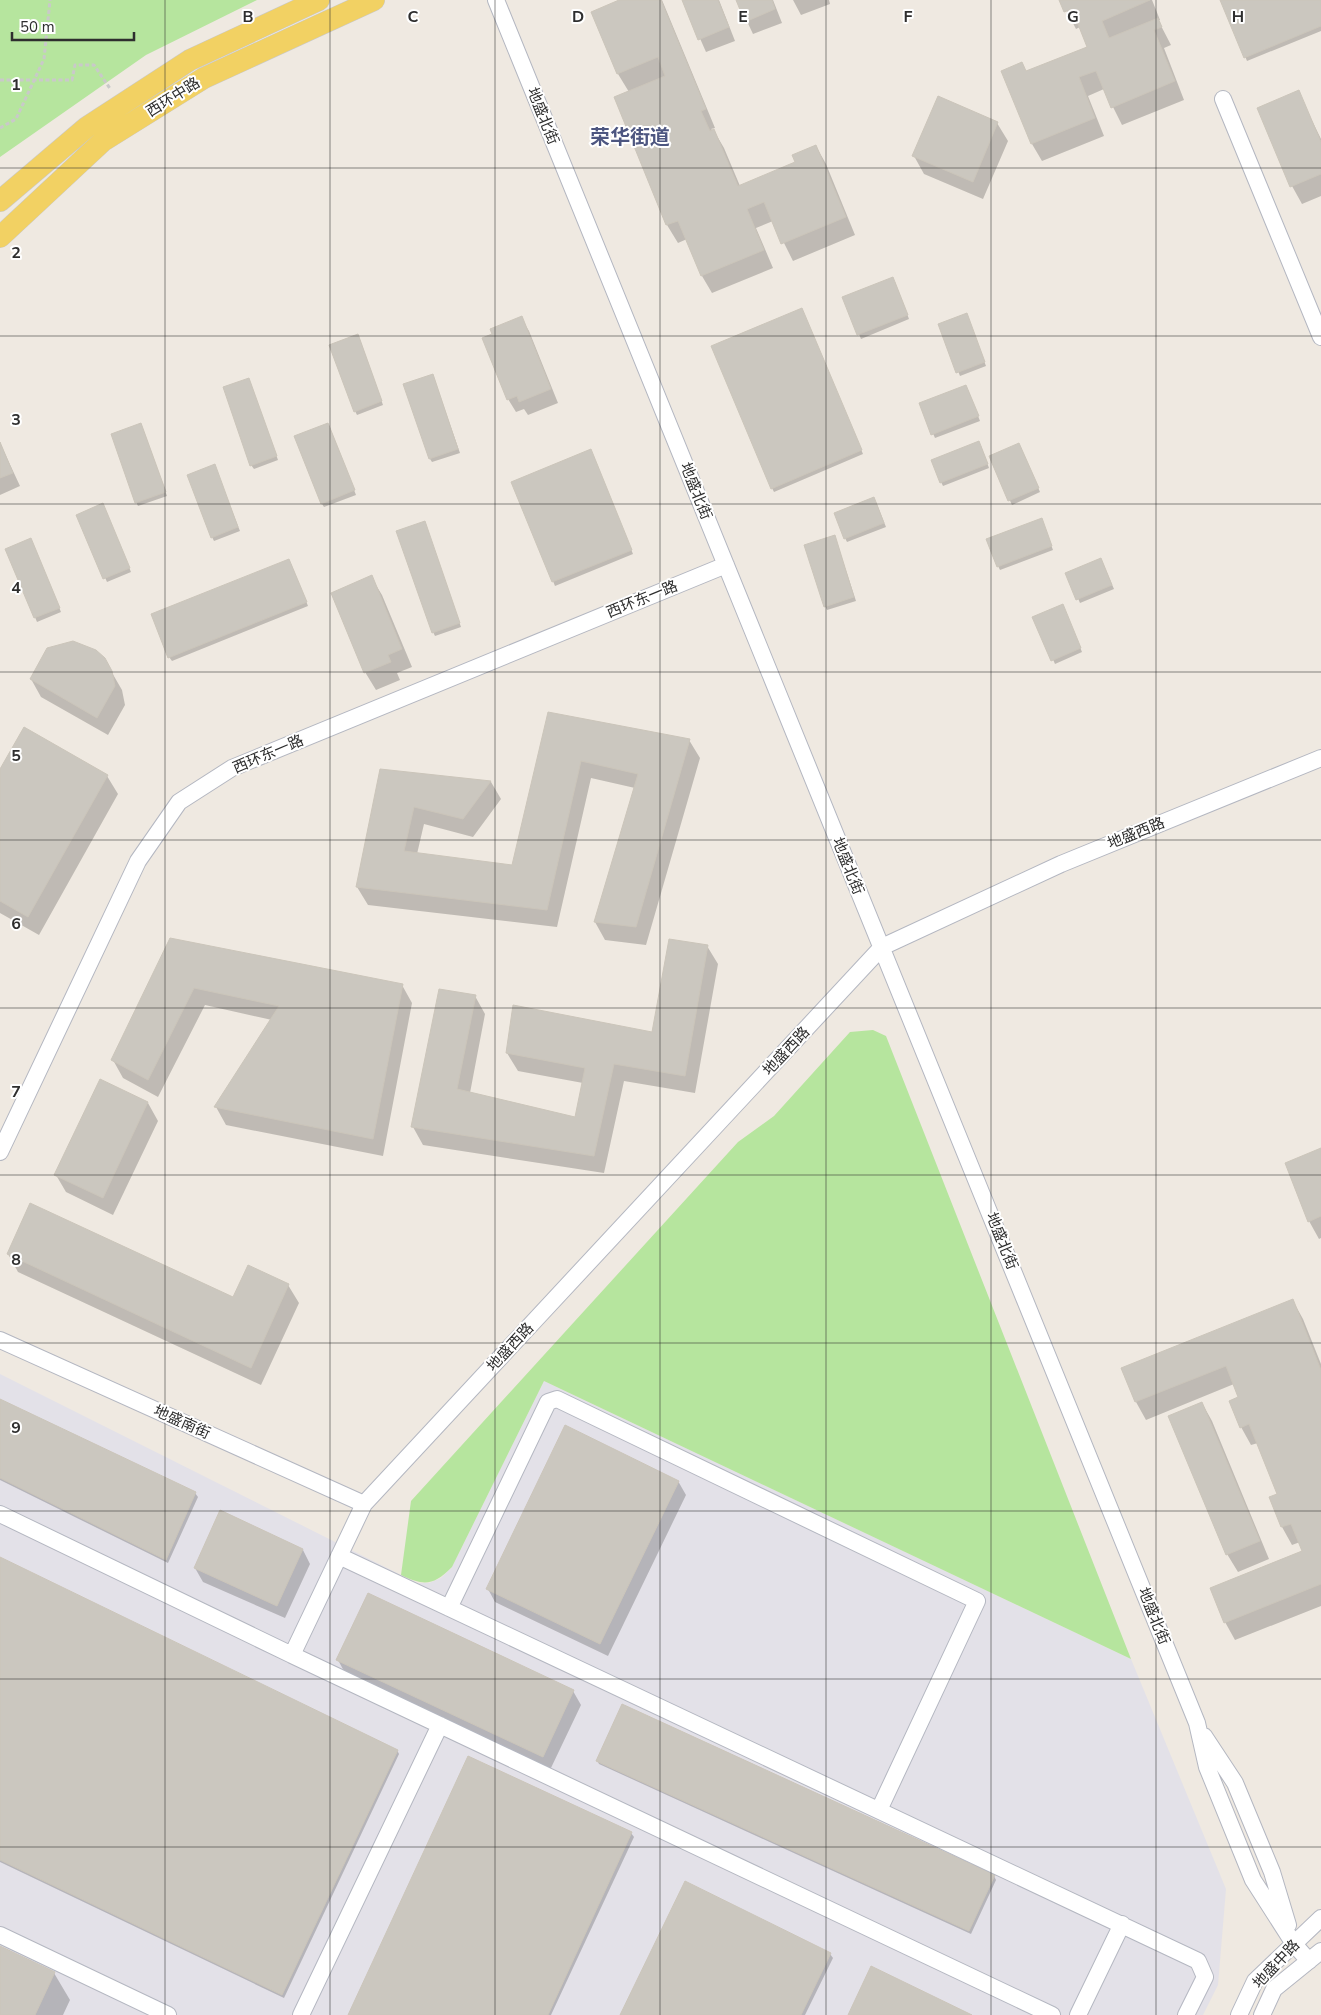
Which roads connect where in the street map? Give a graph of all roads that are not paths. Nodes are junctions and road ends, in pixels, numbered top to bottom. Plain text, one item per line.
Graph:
1 (319, 0) edge
2 (374, 0) edge
3 (496, 0) edge
4 (1223, 99) dead end
5 (0, 201) edge
6 (0, 237) edge
7 (1321, 337) edge
8 (726, 565) junction
9 (1321, 758) edge
10 (882, 947) junction
11 (0, 1152) edge
12 (0, 1340) edge
13 (364, 1504) junction
14 (0, 1514) edge
15 (338, 1556) junction
16 (449, 1608) junction
17 (292, 1655) junction
18 (440, 1725) junction
19 (879, 1810) junction
20 (1321, 1918) edge
21 (1122, 1924) junction
22 (0, 1935) edge
23 (1294, 1944) junction
24 (1315, 1956) edge
25 (137, 2008) edge
26 (168, 2015) edge
27 (301, 2015) edge
28 (1052, 2015) edge
29 (1078, 2015) edge
30 (1186, 2015) edge
31 (1239, 2015) edge
32 (1262, 2015) edge

1 - 5 main road, 西环中路
2 - 6 main road, 西环中路
3 - 8 street, 地盛北街
4 - 7 street
8 - 10 street, 地盛北街
8 - 11 street, 西环东一路
9 - 10 street, 地盛西路
10 - 13 street, 地盛西路
10 - 23 street, 地盛北街
12 - 13 street, 地盛南街
13 - 15 street, 地盛西路
14 - 17 street
15 - 16 street
15 - 17 street, 地盛西路
16 - 19 street
16 - 19 street
17 - 18 street
18 - 27 street
18 - 28 street
19 - 21 street
20 - 23 street, 地盛中路
21 - 29 street
21 - 30 street
22 - 25 street
23 - 24 street
23 - 31 street, 地盛中路
24 - 32 street, 地盛中路
25 - 26 street

